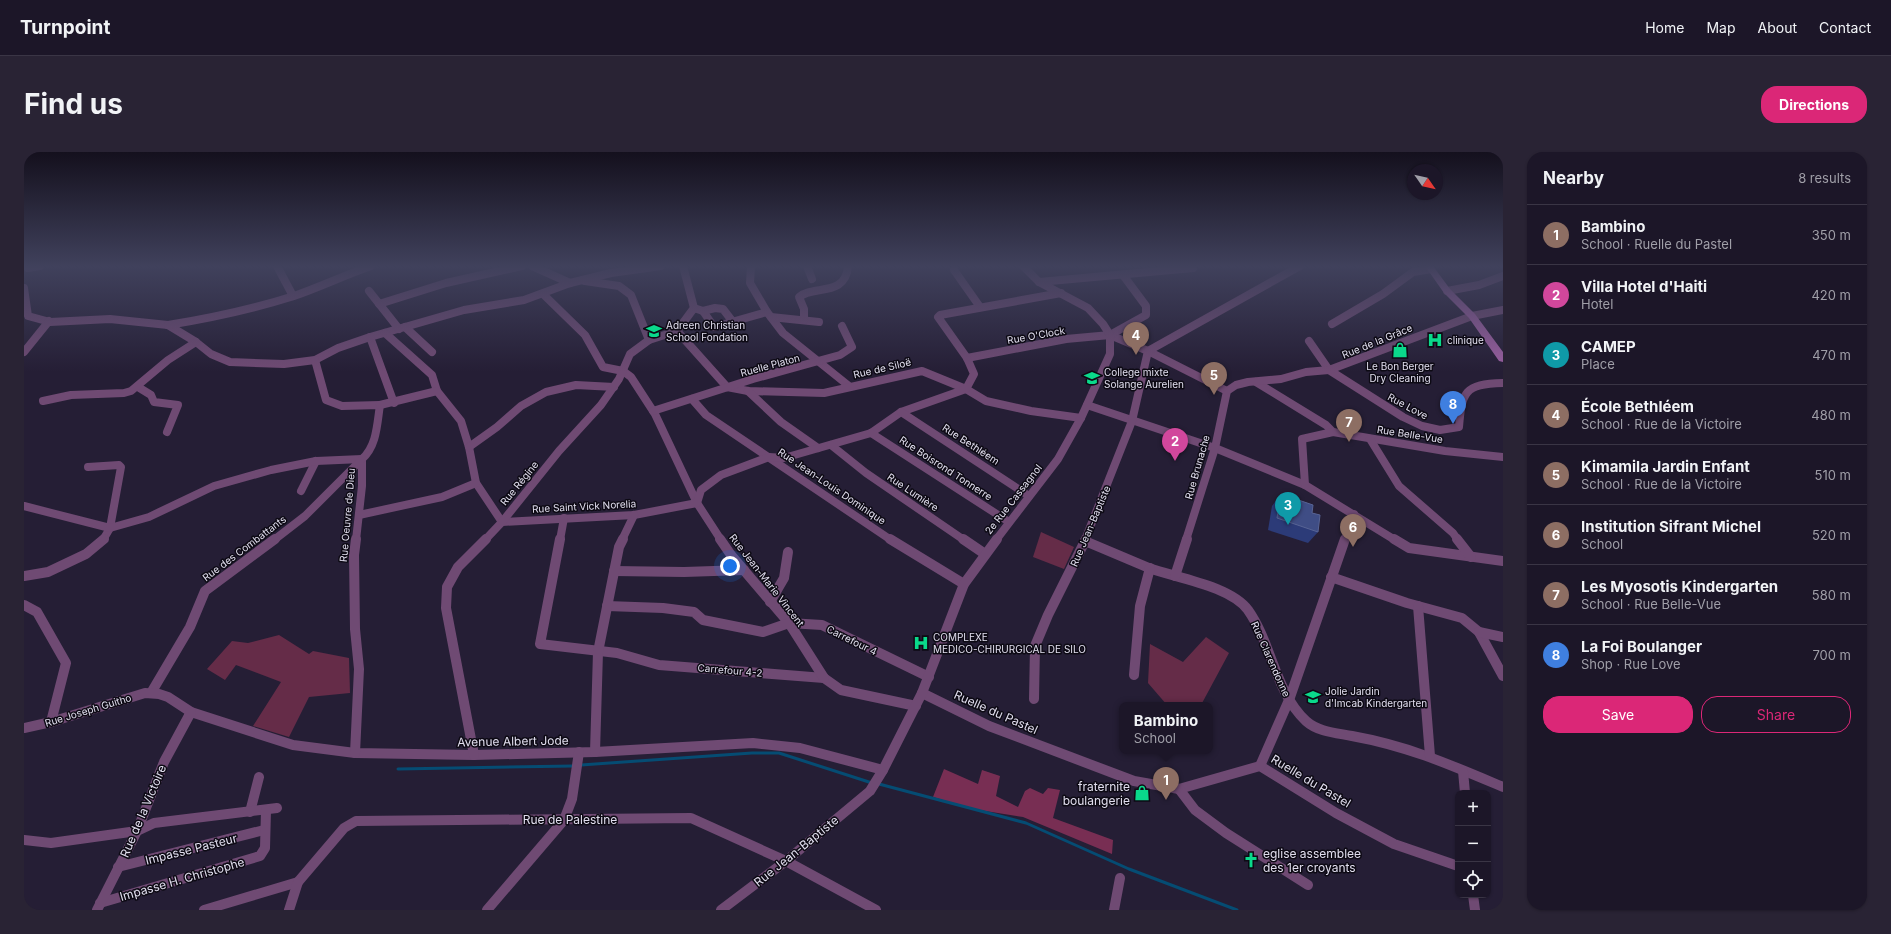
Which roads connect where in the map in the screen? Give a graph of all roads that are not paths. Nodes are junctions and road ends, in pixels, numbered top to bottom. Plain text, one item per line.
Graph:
1 (273, 301) edge
2 (377, 301) edge
3 (387, 301) edge
4 (516, 301) edge
5 (551, 301) edge
6 (634, 301) edge
7 (692, 301) edge
8 (761, 301) edge
9 (801, 301) edge
10 (976, 301) edge
11 (1013, 301) edge
12 (1076, 301) edge
13 (1143, 301) edge
14 (1237, 301) edge
15 (1370, 301) edge
16 (1457, 301) edge
17 (25, 303) edge
18 (379, 304) junction
19 (980, 307) junction
20 (694, 308) junction
21 (1503, 310) edge
22 (703, 311) junction
23 (769, 315) junction
24 (1472, 316) junction
25 (804, 320) junction
26 (49, 321) junction
27 (733, 322) junction
28 (819, 322) dead end
29 (1332, 324) dead end
30 (168, 325) junction
31 (842, 326) dead end
32 (402, 328) junction
33 (677, 331) junction
34 (385, 333) junction
35 (1110, 335) junction
36 (370, 337) junction
37 (649, 340) junction
38 (1309, 341) dead end
39 (196, 342) junction
40 (1148, 351) junction
41 (24, 352) edge
42 (432, 352) dead end
43 (967, 358) junction
44 (1503, 359) edge
45 (315, 360) junction
46 (818, 362) junction
47 (1329, 370) junction
48 (624, 371) junction
49 (754, 379) junction
50 (1256, 382) junction
51 (1503, 382) edge
52 (138, 386) junction
53 (849, 386) junction
54 (614, 387) junction
55 (727, 387) junction
56 (966, 389) junction
57 (748, 391) junction
58 (760, 391) junction
59 (437, 392) junction
60 (1227, 392) junction
61 (692, 399) junction
62 (43, 401) dead end
63 (394, 403) junction
64 (380, 405) junction
65 (1087, 406) junction
66 (653, 411) junction
67 (901, 412) junction
68 (1081, 418) junction
69 (1132, 421) junction
70 (167, 432) dead end
71 (1333, 432) junction
72 (871, 433) junction
73 (1370, 439) junction
74 (831, 445) junction
75 (468, 447) junction
76 (818, 448) junction
77 (1215, 448) junction
78 (769, 457) junction
79 (1503, 457) edge
80 (362, 459) junction
81 (316, 461) junction
82 (88, 467) dead end
83 (476, 483) junction
84 (1305, 485) junction
85 (301, 490) dead end
86 (1029, 496) junction
87 (697, 503) junction
88 (24, 506) edge
89 (1354, 514) junction
90 (359, 515) junction
91 (634, 516) junction
92 (564, 518) junction
93 (502, 522) junction
94 (1008, 522) junction
95 (110, 528) junction
96 (1085, 541) junction
97 (788, 552) dead end
98 (985, 554) junction
99 (1471, 557) junction
100 (1503, 561) edge
101 (1150, 568) junction
102 (744, 570) junction
103 (614, 571) junction
104 (24, 576) edge
105 (1175, 576) junction
106 (1331, 577) junction
107 (964, 584) junction
108 (770, 602) junction
109 (24, 605) edge
110 (607, 606) junction
111 (1418, 606) junction
112 (788, 624) junction
113 (1479, 632) junction
114 (1503, 637) edge
115 (598, 652) junction
116 (1134, 675) dead end
117 (1503, 676) edge
118 (929, 677) junction
119 (824, 678) junction
120 (151, 693) junction
121 (922, 693) junction
122 (1034, 699) dead end
123 (1289, 700) junction
124 (916, 706) junction
125 (191, 712) junction
126 (51, 722) junction
127 (24, 728) edge
128 (579, 752) junction
129 (595, 752) junction
130 (355, 753) junction
131 (474, 755) junction
132 (1430, 756) junction
133 (1260, 766) junction
134 (1463, 771) junction
135 (881, 774) junction
136 (259, 777) dead end
137 (1503, 788) edge
138 (1179, 789) junction
139 (1464, 790) edge
140 (250, 812) junction
141 (564, 820) junction
142 (264, 830) junction
143 (137, 831) junction
144 (24, 840) edge
145 (786, 861) junction
146 (1455, 865) edge
147 (118, 867) junction
148 (1120, 878) dead end
149 (298, 882) junction
150 (1308, 885) dead end
151 (1473, 898) edge
152 (99, 906) edge
153 (204, 910) edge
154 (289, 910) edge
155 (487, 910) edge
156 (721, 910) edge
157 (876, 910) edge
158 (1114, 910) edge
159 (1475, 910) edge

1 - 30 street
2 - 18 street
3 - 18 street
4 - 32 street
5 - 48 street
6 - 37 street
7 - 20 street
8 - 23 street
9 - 25 street
10 - 19 street
11 - 19 street
12 - 35 street
13 - 35 street
14 - 40 street
15 - 29 street
16 - 24 street
17 - 26 street
18 - 32 street
19 - 43 street
20 - 22 street
20 - 33 street
21 - 24 street, Rue de la Grâce
22 - 27 street
22 - 27 street
23 - 25 street
23 - 27 street
23 - 46 street
24 - 44 street
24 - 47 street, Rue de la Grâce
25 - 28 street
26 - 30 street
26 - 41 street
30 - 39 street
31 - 46 street, Ruelle Platon
32 - 34 street
32 - 42 street
33 - 37 street, Rue Régine
33 - 55 street
34 - 36 street
34 - 59 street
35 - 40 street
35 - 43 street, Rue O'Clock
35 - 65 street, 2e Rue Cassagnol
36 - 45 street
36 - 63 street
37 - 48 street, Rue Régine
38 - 47 street
39 - 45 street
39 - 52 street
40 - 60 street
40 - 69 street, Rue Jean-Baptiste
43 - 56 street
45 - 64 street
46 - 49 street, Ruelle Platon
46 - 53 street
47 - 50 street, Rue de la Grâce
47 - 51 street, Rue Love
48 - 54 street, Rue Régine
48 - 66 street, Rue Jean-Marie Vincent
49 - 55 street, Ruelle Platon
49 - 58 street
50 - 60 street
50 - 71 street, Rue Belle-Vue
52 - 62 street
52 - 70 street
53 - 56 street, Rue de Siloë
53 - 58 street, Rue de Siloë
54 - 75 street
54 - 93 street, Rue Régine
55 - 57 street, Rue de Siloë
55 - 61 street, Ruelle Platon
56 - 67 street
56 - 68 street, Rue de Siloë
57 - 58 street, Rue de Siloë
57 - 76 street
59 - 63 street
59 - 75 street
60 - 77 street, Rue Brunache
61 - 66 street, Ruelle Platon
61 - 78 street, Rue Jean-Louis Dominique
63 - 64 street
64 - 80 street, Rue Oeuvre de Dieu
65 - 68 street, 2e Rue Cassagnol
65 - 69 street
66 - 87 street, Rue Jean-Marie Vincent
67 - 72 street
67 - 86 street, Rue Bethléem
68 - 86 street, 2e Rue Cassagnol
69 - 77 street
69 - 96 street, Rue Jean-Baptiste
71 - 73 street, Rue Belle-Vue
71 - 84 street
72 - 74 street
72 - 94 street, Rue Boisrond Tonnerre
73 - 79 street, Rue Belle-Vue
73 - 99 street
74 - 76 street
74 - 98 street, Rue Lumière
75 - 83 street
76 - 78 street
77 - 84 street
77 - 105 street, Rue Brunache
78 - 87 street
78 - 107 street, Rue Jean-Louis Dominique
80 - 81 street
80 - 90 street, Rue Oeuvre de Dieu
80 - 120 street, Rue des Combattants
81 - 85 street
81 - 95 street
82 - 95 street
83 - 90 street
83 - 93 street
84 - 89 street
86 - 94 street, 2e Rue Cassagnol
87 - 91 street, Rue Saint Vick Norelia
87 - 102 street, Rue Jean-Marie Vincent
88 - 95 street
89 - 99 street
89 - 106 street
90 - 130 street, Rue Oeuvre de Dieu
91 - 92 street, Rue Saint Vick Norelia
91 - 103 street
92 - 93 street, Rue Saint Vick Norelia
92 - 115 street, Carrefour 4-2
93 - 131 street, Rue Régine
94 - 98 street, 2e Rue Cassagnol
95 - 104 street
96 - 101 street, Rue Clarendonne
96 - 122 street, Rue Jean-Baptiste
97 - 108 street
98 - 107 street, 2e Rue Cassagnol
99 - 100 street
101 - 105 street, Rue Clarendonne
101 - 116 street
102 - 103 street
102 - 108 street, Rue Jean-Marie Vincent
103 - 110 street
105 - 123 street, Rue Clarendonne
106 - 111 street
106 - 123 street
107 - 118 street, 2e Rue Cassagnol
108 - 112 street, Rue Jean-Marie Vincent
109 - 126 street
110 - 112 street, Carrefour 4
110 - 115 street
111 - 113 street
111 - 132 street
112 - 118 street, Carrefour 4
112 - 119 street, Rue Jean-Marie Vincent
113 - 114 street
113 - 117 street
115 - 119 street, Carrefour 4-2
115 - 129 street
118 - 121 street, 2e Rue Cassagnol
119 - 124 street
120 - 125 street, Avenue Albert Jode
120 - 126 street, Rue Joseph Guitho
121 - 124 street, 2e Rue Cassagnol
121 - 138 street, Ruelle du Pastel
123 - 132 street, Rue Clarendonne
123 - 133 street
124 - 135 street, 2e Rue Cassagnol
125 - 130 street, Avenue Albert Jode
125 - 143 street, Rue de la Victoire
126 - 127 street, Rue Joseph Guitho
128 - 129 street, Avenue Albert Jode
128 - 131 street, Avenue Albert Jode
128 - 141 street
129 - 135 street, Avenue Albert Jode
130 - 131 street, Avenue Albert Jode
132 - 134 street, Rue Clarendonne
133 - 138 street, Ruelle du Pastel
133 - 146 street, Ruelle du Pastel
134 - 137 street, Rue Clarendonne
134 - 139 street
135 - 145 street, Rue Jean-Baptiste
136 - 140 street
138 - 150 street
140 - 142 street
140 - 143 street
141 - 145 street, Rue de Palestine
141 - 149 street, Rue de Palestine
141 - 155 street
142 - 147 street, Impasse Pasteur
142 - 152 street, Impasse H. Christophe
143 - 144 street
143 - 147 street, Rue de la Victoire
145 - 156 street, Rue Jean-Baptiste
145 - 157 street, Rue de Palestine
147 - 152 street, Rue de la Victoire
148 - 158 street
149 - 153 street
149 - 154 street, Rue de Palestine
151 - 159 street

